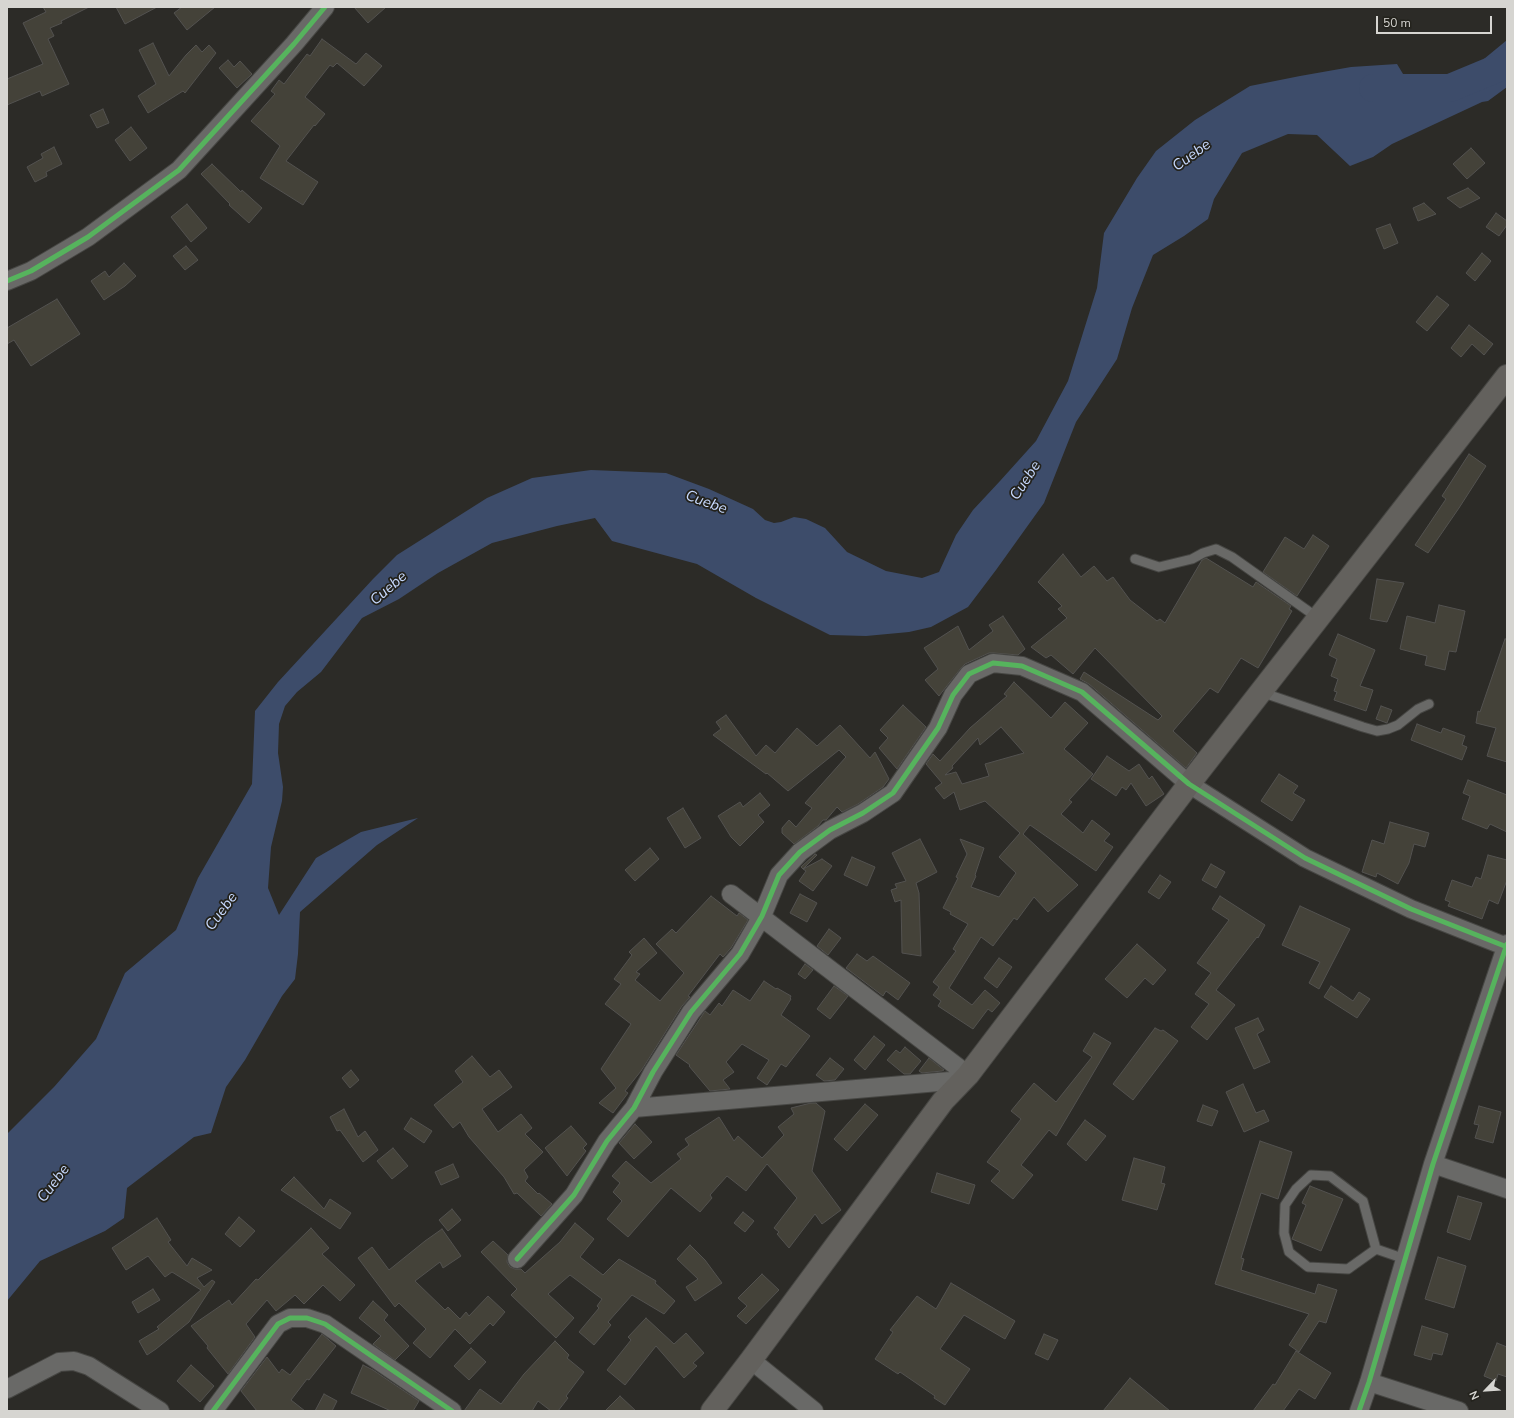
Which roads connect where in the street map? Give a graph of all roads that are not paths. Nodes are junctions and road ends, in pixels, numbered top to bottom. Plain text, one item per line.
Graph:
1 (325, 7) edge
2 (7, 281) edge
3 (1507, 378) edge
4 (1135, 559) dead end
5 (1319, 618) junction
6 (1262, 692) junction
7 (1429, 704) dead end
8 (1189, 784) junction
9 (731, 894) dead end
10 (762, 916) junction
11 (1507, 946) edge
12 (965, 1077) junction
13 (634, 1108) junction
14 (1433, 1164) junction
15 (1507, 1189) edge
16 (1376, 1249) junction
17 (517, 1259) dead end
18 (1405, 1259) junction
19 (751, 1360) junction
20 (1369, 1382) junction
21 (7, 1389) edge
22 (160, 1411) edge
23 (213, 1411) edge
24 (452, 1411) edge
25 (712, 1411) edge
26 (814, 1411) edge
27 (1359, 1411) edge
28 (1459, 1411) edge

1 - 2 street
3 - 5 main road
4 - 5 lane
5 - 6 main road
6 - 7 lane
6 - 8 main road
8 - 10 street
8 - 11 street
8 - 12 main road
9 - 10 street
10 - 12 street
10 - 13 street
11 - 14 street
12 - 13 street
12 - 19 main road
13 - 17 street
14 - 15 street
14 - 18 street
16 - 16 lane
16 - 18 lane
18 - 20 street
19 - 25 main road
19 - 26 street
20 - 27 street
20 - 28 street
21 - 22 street
23 - 24 street

